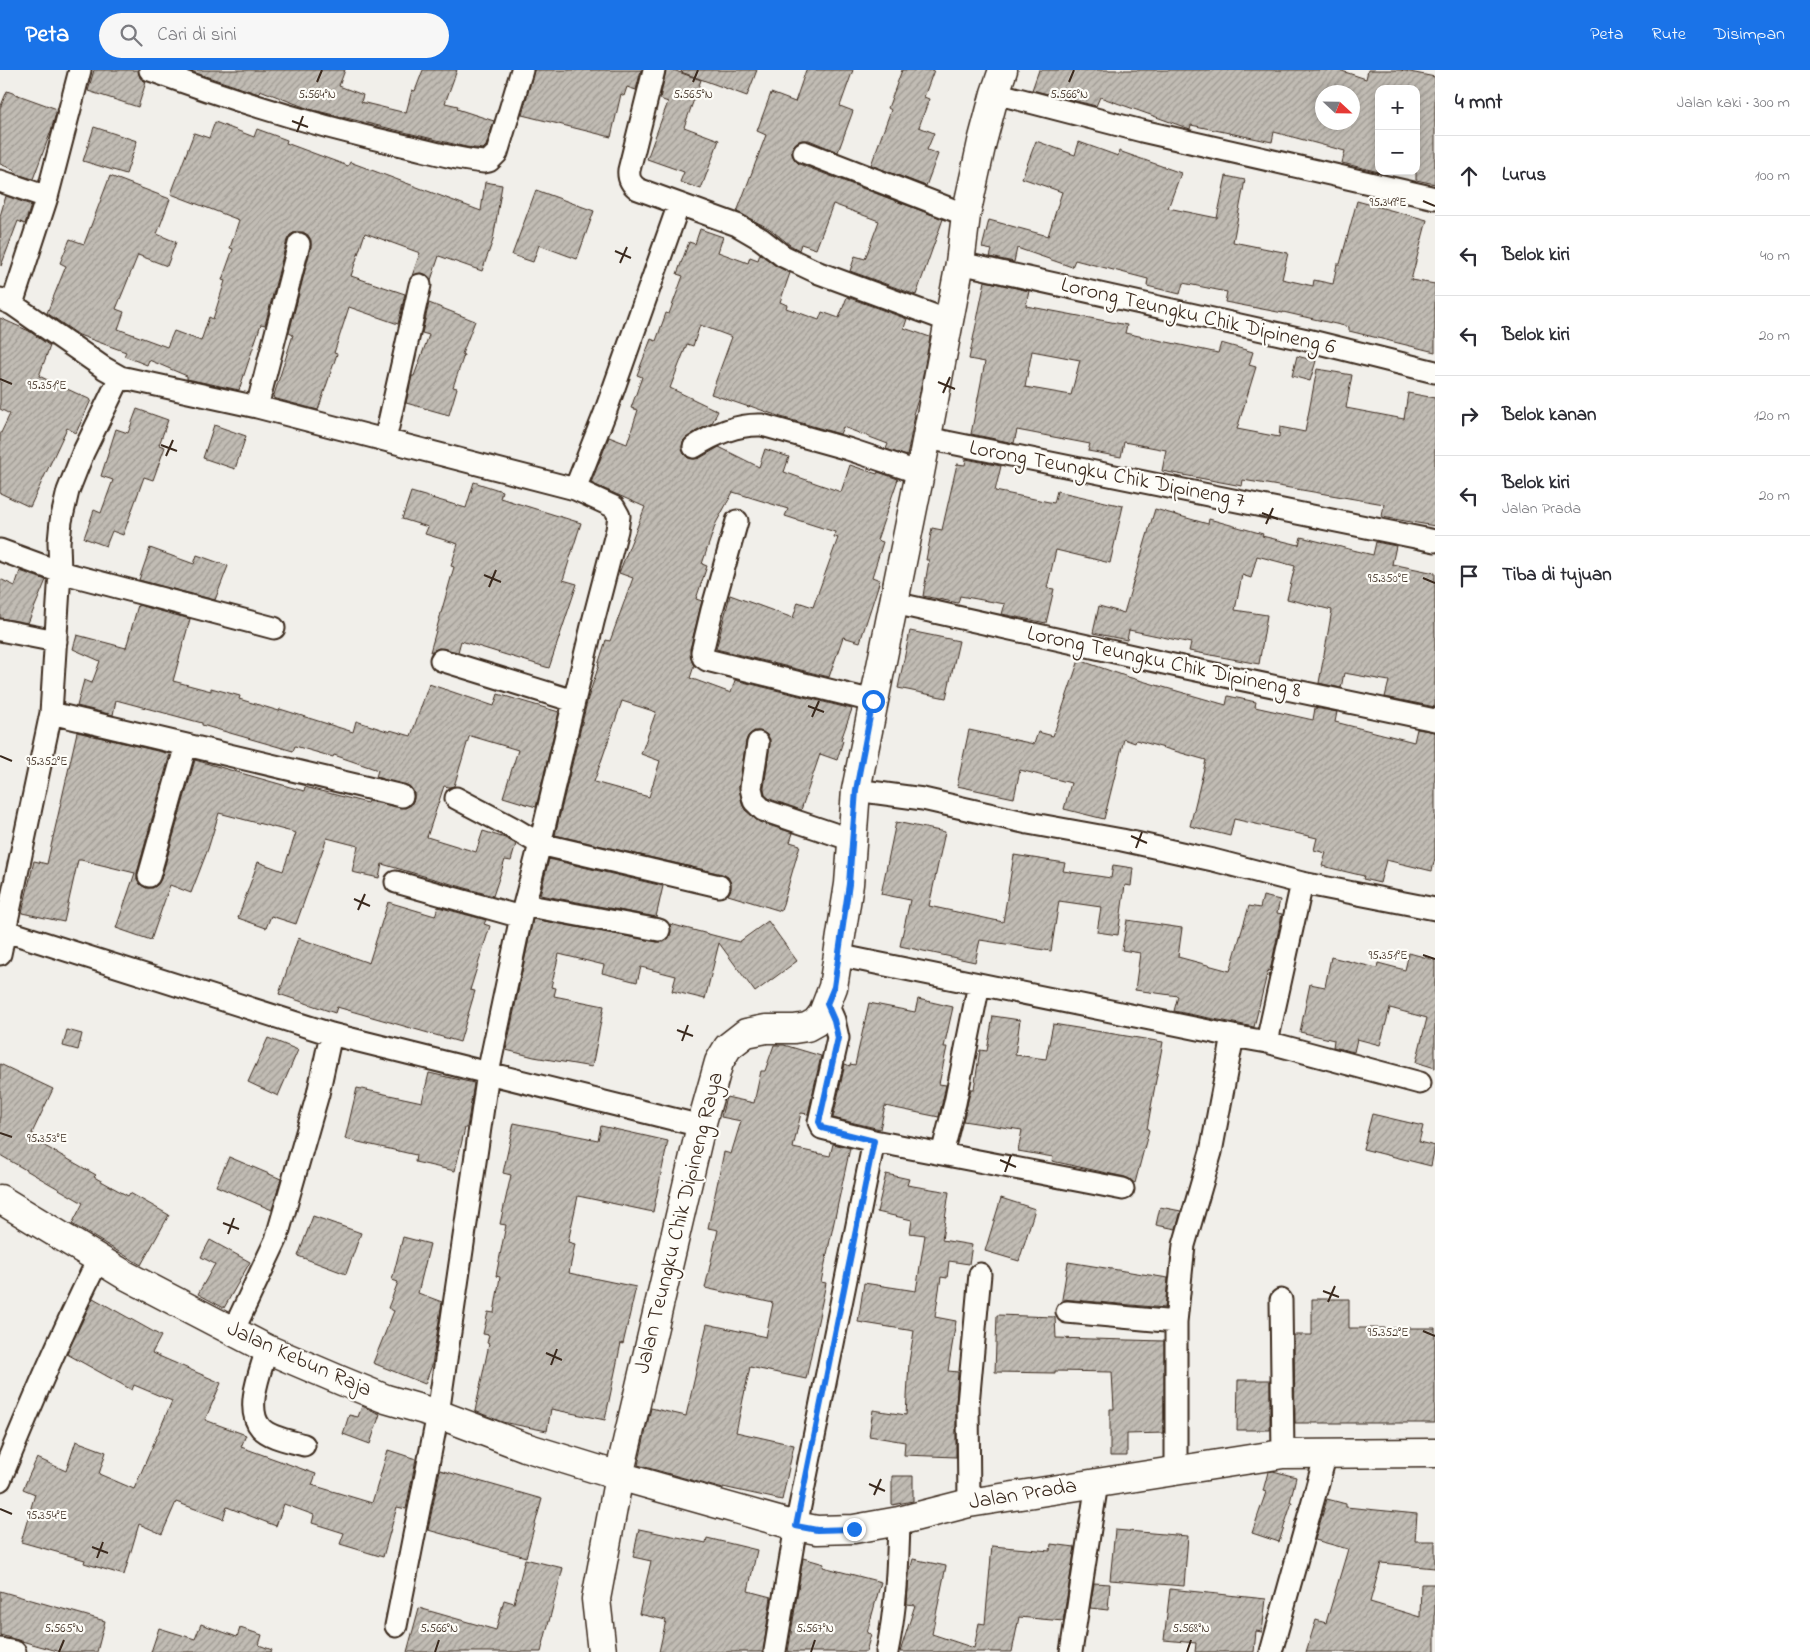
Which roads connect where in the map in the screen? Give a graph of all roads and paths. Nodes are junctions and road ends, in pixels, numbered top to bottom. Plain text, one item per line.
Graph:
1 (80, 70) edge
2 (150, 70) edge
3 (522, 70) edge
4 (654, 70) edge
5 (999, 82) edge
6 (804, 152) dead end
7 (0, 181) edge
8 (47, 197) junction
9 (1435, 198) edge
10 (679, 204) junction
11 (966, 216) junction
12 (299, 244) dead end
13 (960, 263) junction
14 (420, 285) dead end
15 (6, 302) edge
16 (949, 321) junction
17 (1435, 372) edge
18 (120, 377) junction
19 (256, 407) junction
20 (927, 438) junction
21 (385, 440) junction
22 (694, 447) dead end
23 (920, 473) junction
24 (575, 489) junction
25 (737, 521) dead end
26 (1435, 541) edge
27 (0, 550) edge
28 (60, 572) junction
29 (894, 604) junction
30 (274, 628) dead end
31 (0, 630) edge
32 (56, 641) junction
33 (441, 660) dead end
34 (574, 701) junction
35 (873, 701) junction
36 (51, 713) junction
37 (1435, 720) edge
38 (758, 743) dead end
39 (186, 744) junction
40 (856, 790) junction
41 (402, 796) dead end
42 (456, 798) dead end
43 (852, 840) junction
44 (540, 844) junction
45 (149, 876) dead end
46 (396, 882) dead end
47 (1302, 883) junction
48 (720, 886) dead end
49 (1435, 909) edge
50 (522, 911) junction
51 (659, 930) dead end
52 (6, 932) junction
53 (0, 954) edge
54 (837, 955) junction
55 (979, 984) junction
56 (827, 1004) junction
57 (331, 1034) junction
58 (1233, 1036) junction
59 (1267, 1042) junction
60 (488, 1073) junction
61 (1420, 1083) dead end
62 (701, 1126) junction
63 (874, 1141) junction
64 (942, 1154) junction
65 (1123, 1189) dead end
66 (0, 1198) edge
67 (98, 1258) junction
68 (980, 1274) dead end
69 (1281, 1300) dead end
70 (1067, 1312) dead end
71 (1176, 1322) junction
72 (233, 1331) junction
73 (267, 1349) junction
74 (438, 1414) junction
75 (304, 1446) dead end
76 (1435, 1453) edge
77 (1283, 1454) junction
78 (1326, 1454) junction
79 (1176, 1470) junction
80 (619, 1476) junction
81 (0, 1480) edge
82 (1097, 1483) junction
83 (969, 1503) junction
84 (899, 1521) junction
85 (796, 1526) junction
86 (396, 1626) dead end
87 (0, 1649) edge
88 (775, 1651) dead end
89 (15, 1652) edge
90 (602, 1652) edge
91 (887, 1652) edge
92 (1071, 1652) edge
93 (1271, 1652) edge

1 - 8 street
2 - 3 street
4 - 10 street
5 - 9 street
5 - 11 street, Jalan Teungku Chik Dipineng Raya
6 - 11 street
7 - 8 street
8 - 15 street
10 - 16 street
10 - 24 street
11 - 13 street, Jalan Teungku Chik Dipineng Raya
12 - 19 street
13 - 16 street, Jalan Teungku Chik Dipineng Raya
13 - 17 street, Lorong Teungku Chik Dipineng 6
14 - 21 street
15 - 18 street
16 - 20 street, Jalan Teungku Chik Dipineng Raya
18 - 19 street
18 - 28 street
19 - 21 street
20 - 23 street, Jalan Teungku Chik Dipineng Raya
20 - 26 street, Lorong Teungku Chik Dipineng 7
21 - 24 street
22 - 23 street
23 - 29 street, Jalan Teungku Chik Dipineng Raya
24 - 34 street
25 - 35 street
27 - 28 street
28 - 30 street
28 - 32 street
29 - 35 street, Jalan Teungku Chik Dipineng Raya
29 - 37 street, Lorong Teungku Chik Dipineng 8
31 - 32 street
32 - 36 street
33 - 34 street
34 - 44 street
35 - 40 street, Jalan Teungku Chik Dipineng Raya
36 - 39 street
36 - 52 street
38 - 43 street
39 - 41 street
39 - 45 street
40 - 43 street, Jalan Teungku Chik Dipineng Raya
40 - 47 street
42 - 44 street
43 - 54 street, Jalan Teungku Chik Dipineng Raya
44 - 48 street
44 - 50 street
46 - 50 street
47 - 49 street
47 - 59 street
50 - 51 street
50 - 60 street
52 - 53 street
52 - 57 street
54 - 55 street
54 - 56 street, Jalan Teungku Chik Dipineng Raya
55 - 58 street
55 - 64 street
56 - 62 street, Jalan Teungku Chik Dipineng Raya
56 - 63 street
57 - 60 street
57 - 72 street
58 - 59 street
58 - 71 street
59 - 61 street
60 - 62 street
60 - 74 street
62 - 80 street, Jalan Teungku Chik Dipineng Raya
63 - 64 street
63 - 85 street
64 - 65 street
66 - 67 street, Jalan Kebun Raja
67 - 72 street, Jalan Kebun Raja
67 - 81 street
68 - 83 street
69 - 77 street
70 - 71 street
71 - 79 street
72 - 73 street, Jalan Kebun Raja
73 - 74 street, Jalan Kebun Raja
73 - 75 street
74 - 80 street, Jalan Kebun Raja
74 - 86 street
76 - 78 street, Jalan Prada
77 - 78 street, Jalan Prada
77 - 79 street, Jalan Prada
78 - 93 street
79 - 82 street, Jalan Prada
80 - 85 street, Jalan Prada
80 - 90 street, Jalan Teungku Chik Dipineng Raya
82 - 83 street, Jalan Prada
82 - 92 street
83 - 84 street, Jalan Prada
84 - 85 street, Jalan Prada
84 - 91 street
85 - 88 street
87 - 89 street

